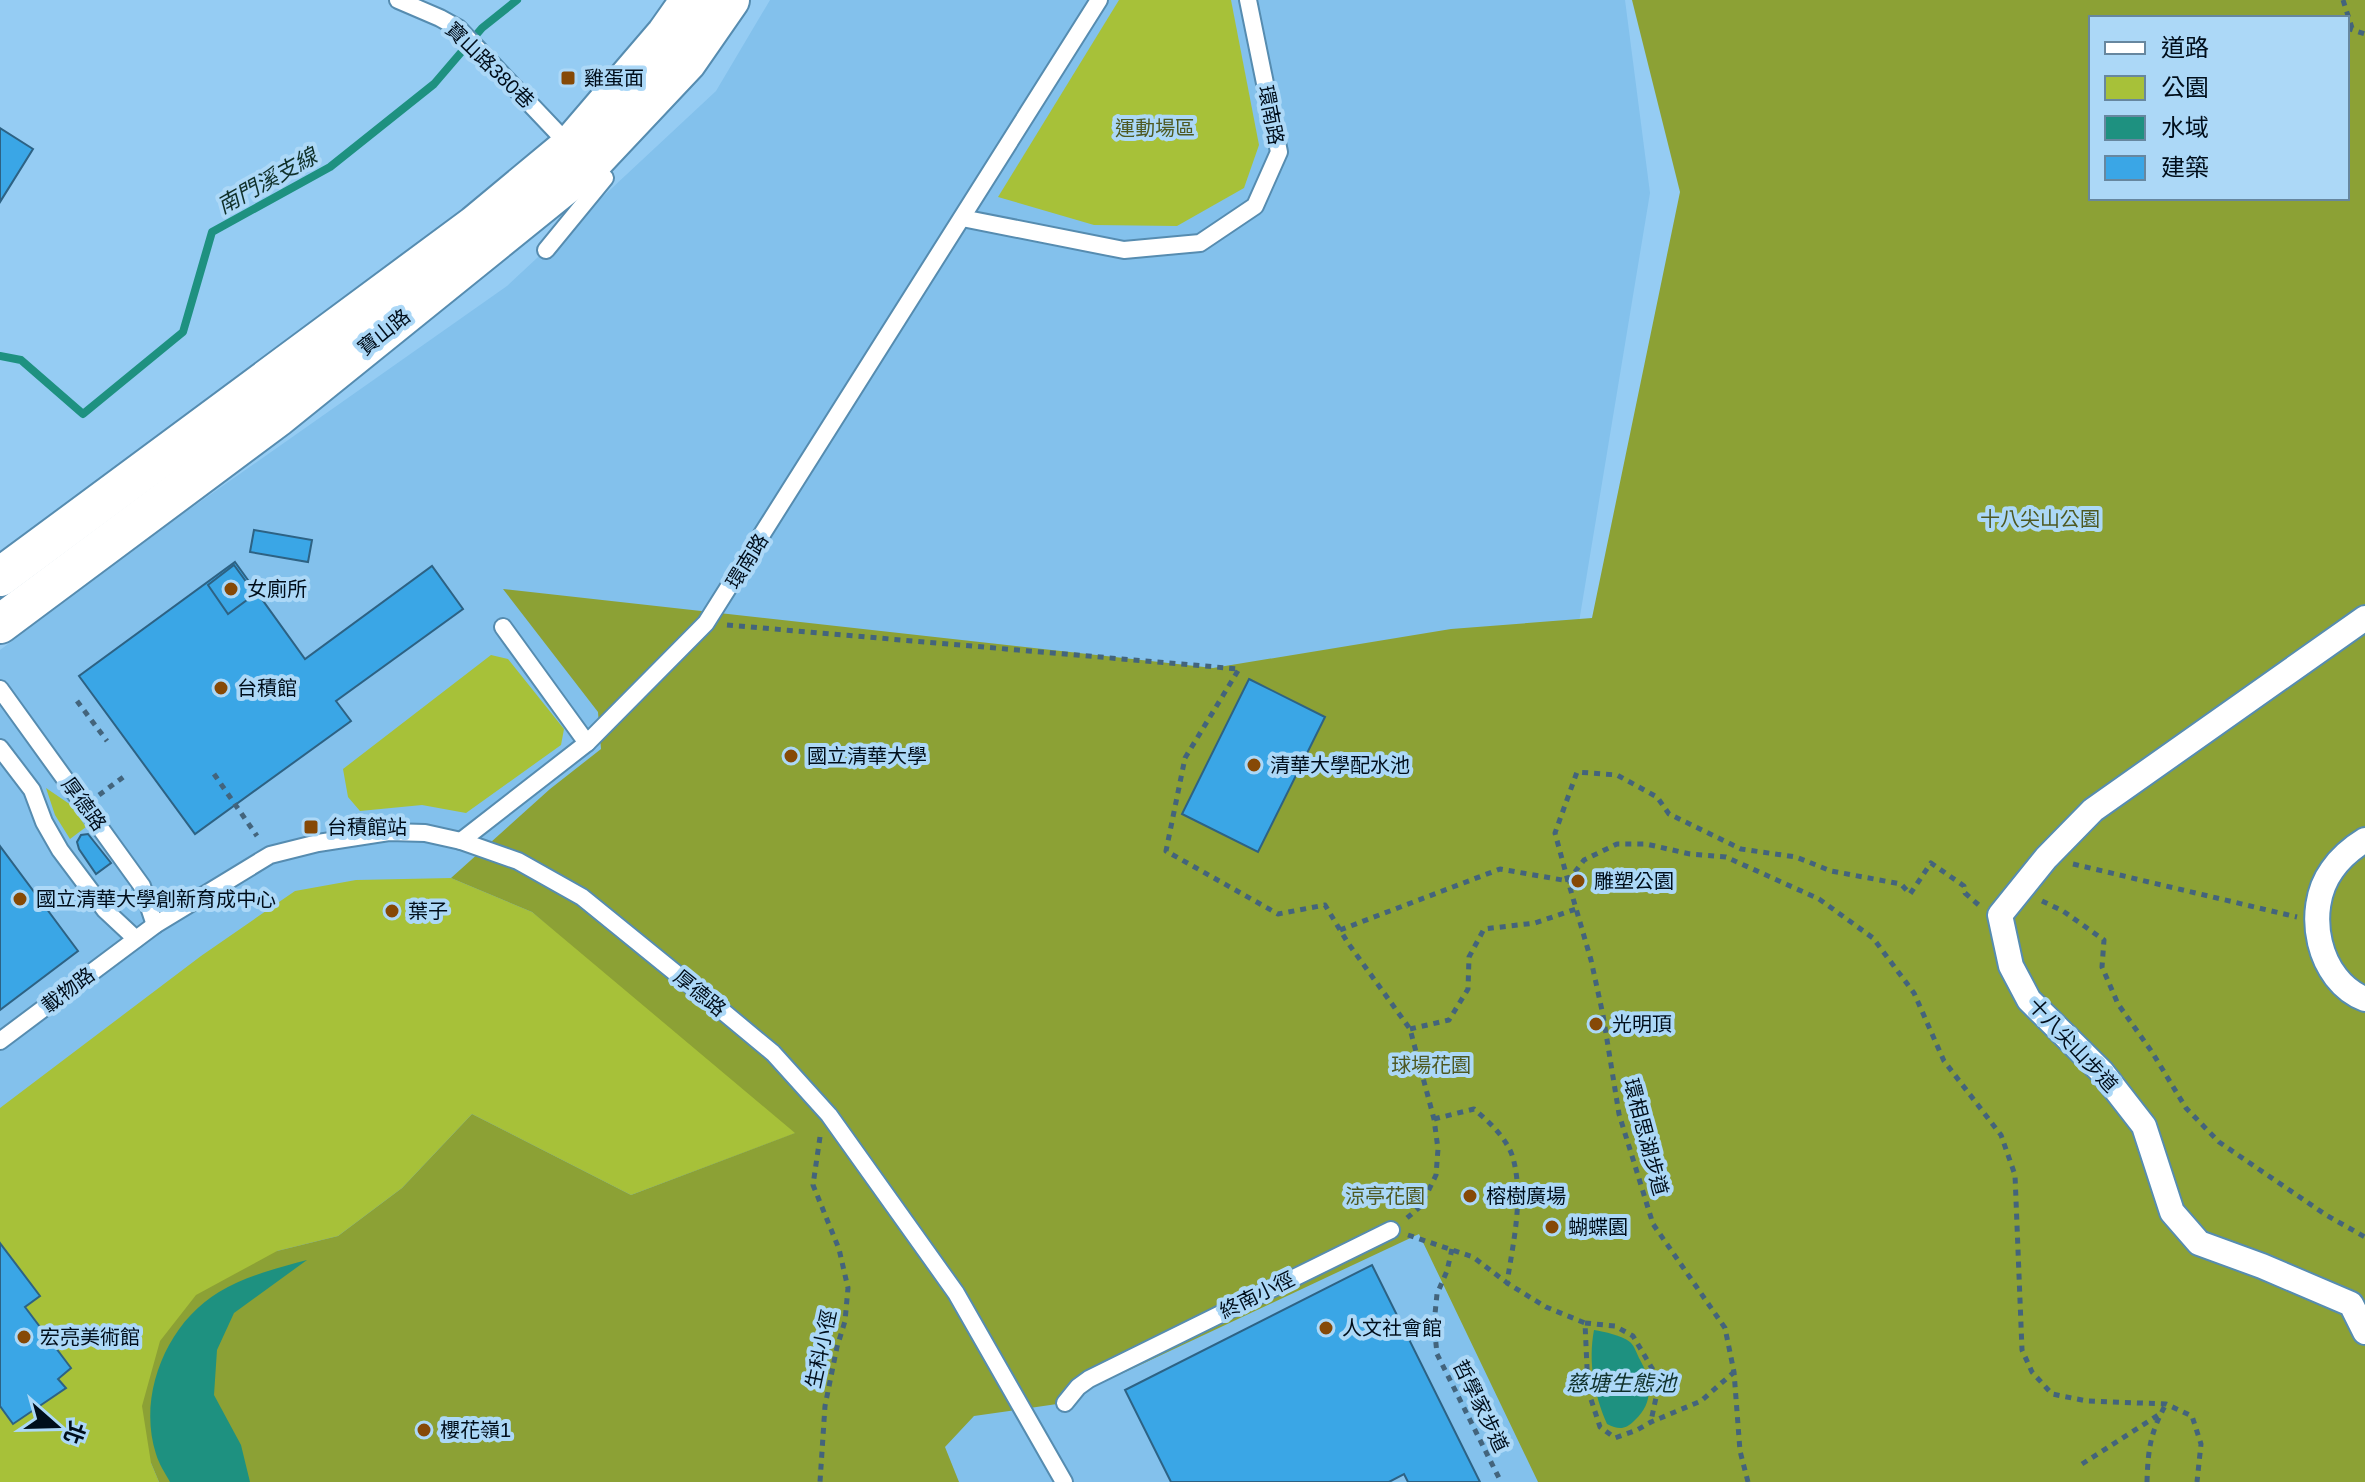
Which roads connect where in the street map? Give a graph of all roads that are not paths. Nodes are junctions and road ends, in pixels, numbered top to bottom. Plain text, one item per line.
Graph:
1 (398, 0) edge
2 (690, 0) edge
3 (730, 0) edge
4 (1099, 0) edge
5 (1248, 0) edge
6 (580, 156) junction
7 (962, 218) junction
8 (546, 250) dead end
9 (0, 577) edge
10 (2365, 618) edge
11 (0, 624) edge
12 (503, 627) dead end
13 (0, 689) edge
14 (587, 743) junction
15 (0, 748) edge
16 (2365, 840) edge
17 (461, 841) junction
18 (155, 925) junction
19 (136, 939) junction
20 (2365, 999) edge
21 (0, 1041) edge
22 (1391, 1230) road end
23 (2365, 1332) edge
24 (1065, 1403) dead end
25 (1064, 1482) edge

1 - 6 lane, 寶山路380巷
2 - 6 street, 寶山路
3 - 6 street, 寶山路
4 - 7 lane, 環南路
5 - 7 lane, 環南路
6 - 8 lane
6 - 9 street, 寶山路
6 - 11 street, 寶山路
7 - 14 lane, 環南路
10 - 23 street, 十八尖山步道
12 - 14 lane
13 - 18 lane, 厚德路
14 - 17 lane, 環南路
15 - 19 lane, 厚德路
16 - 20 street
17 - 18 lane, 厚德路
17 - 25 lane, 厚德路
18 - 19 lane, 厚德路
19 - 21 lane, 載物路
22 - 24 lane, 終南小徑

